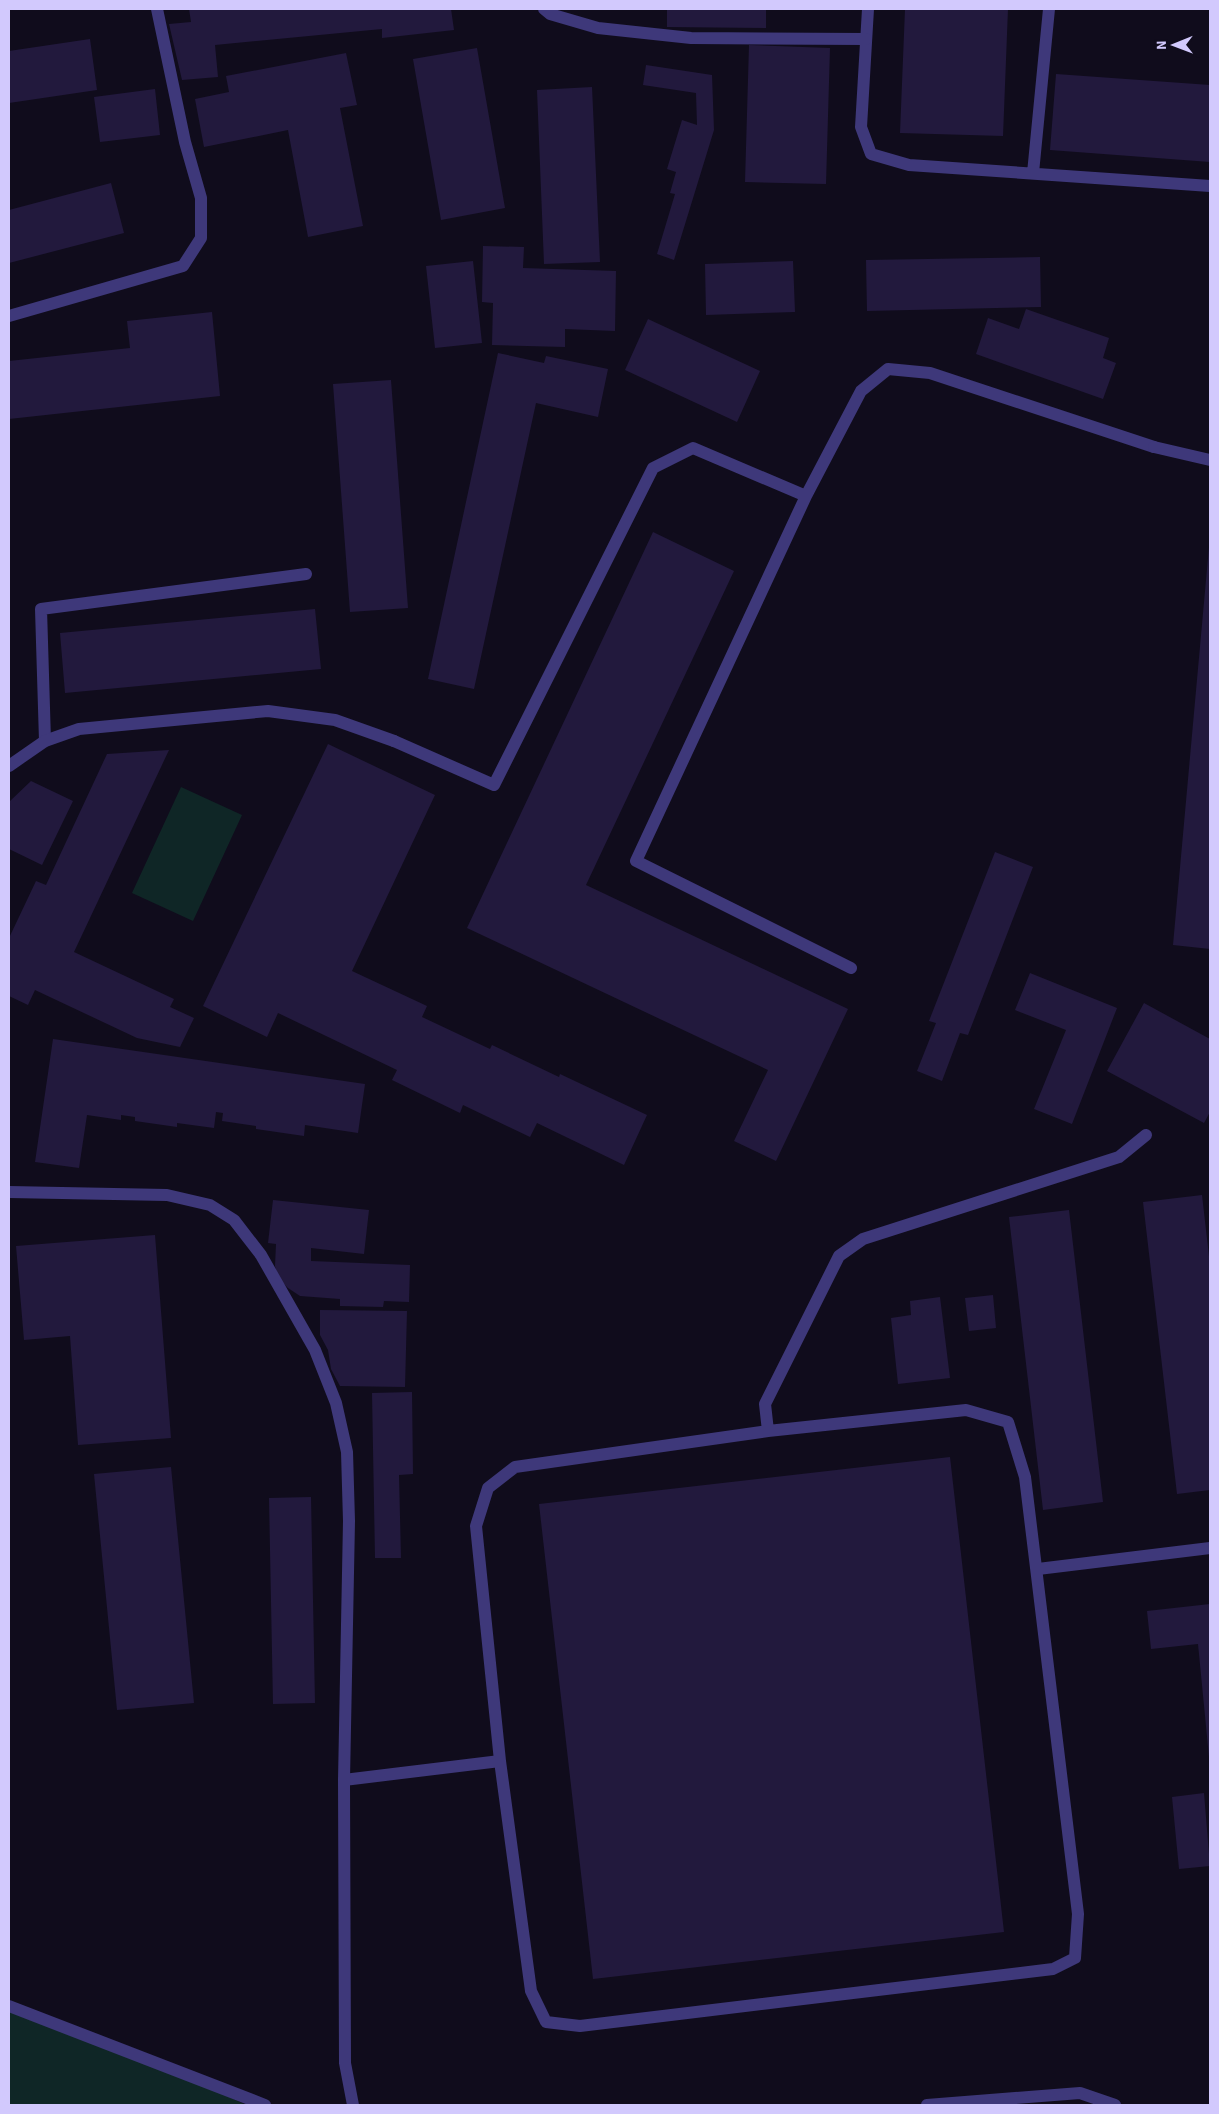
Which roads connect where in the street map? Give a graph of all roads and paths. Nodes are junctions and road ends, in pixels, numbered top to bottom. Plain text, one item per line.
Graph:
1 (157, 9) edge
2 (544, 9) edge
3 (868, 9) edge
4 (1049, 9) edge
5 (866, 39) junction
6 (1033, 173) junction
7 (1210, 186) edge
8 (9, 316) edge
9 (1210, 460) edge
10 (806, 496) junction
11 (306, 574) dead end
12 (45, 741) junction
13 (9, 766) edge
14 (851, 968) dead end
15 (1146, 1135) dead end
16 (9, 1192) edge
17 (768, 1431) junction
18 (1210, 1548) edge
19 (1038, 1569) junction
20 (500, 1761) junction
21 (344, 1780) junction
22 (9, 2006) edge
23 (265, 2105) edge
24 (353, 2105) edge
25 (927, 2105) edge
26 (1114, 2105) edge

1 - 8 street
2 - 5 street
3 - 5 street
4 - 6 street
5 - 6 street
6 - 7 street
9 - 10 street
10 - 12 street
10 - 14 street
11 - 12 street
12 - 13 street
15 - 17 street
16 - 21 street
17 - 19 street
17 - 20 street
18 - 19 street
19 - 20 street
20 - 21 street
21 - 24 street
22 - 23 street
25 - 26 street

